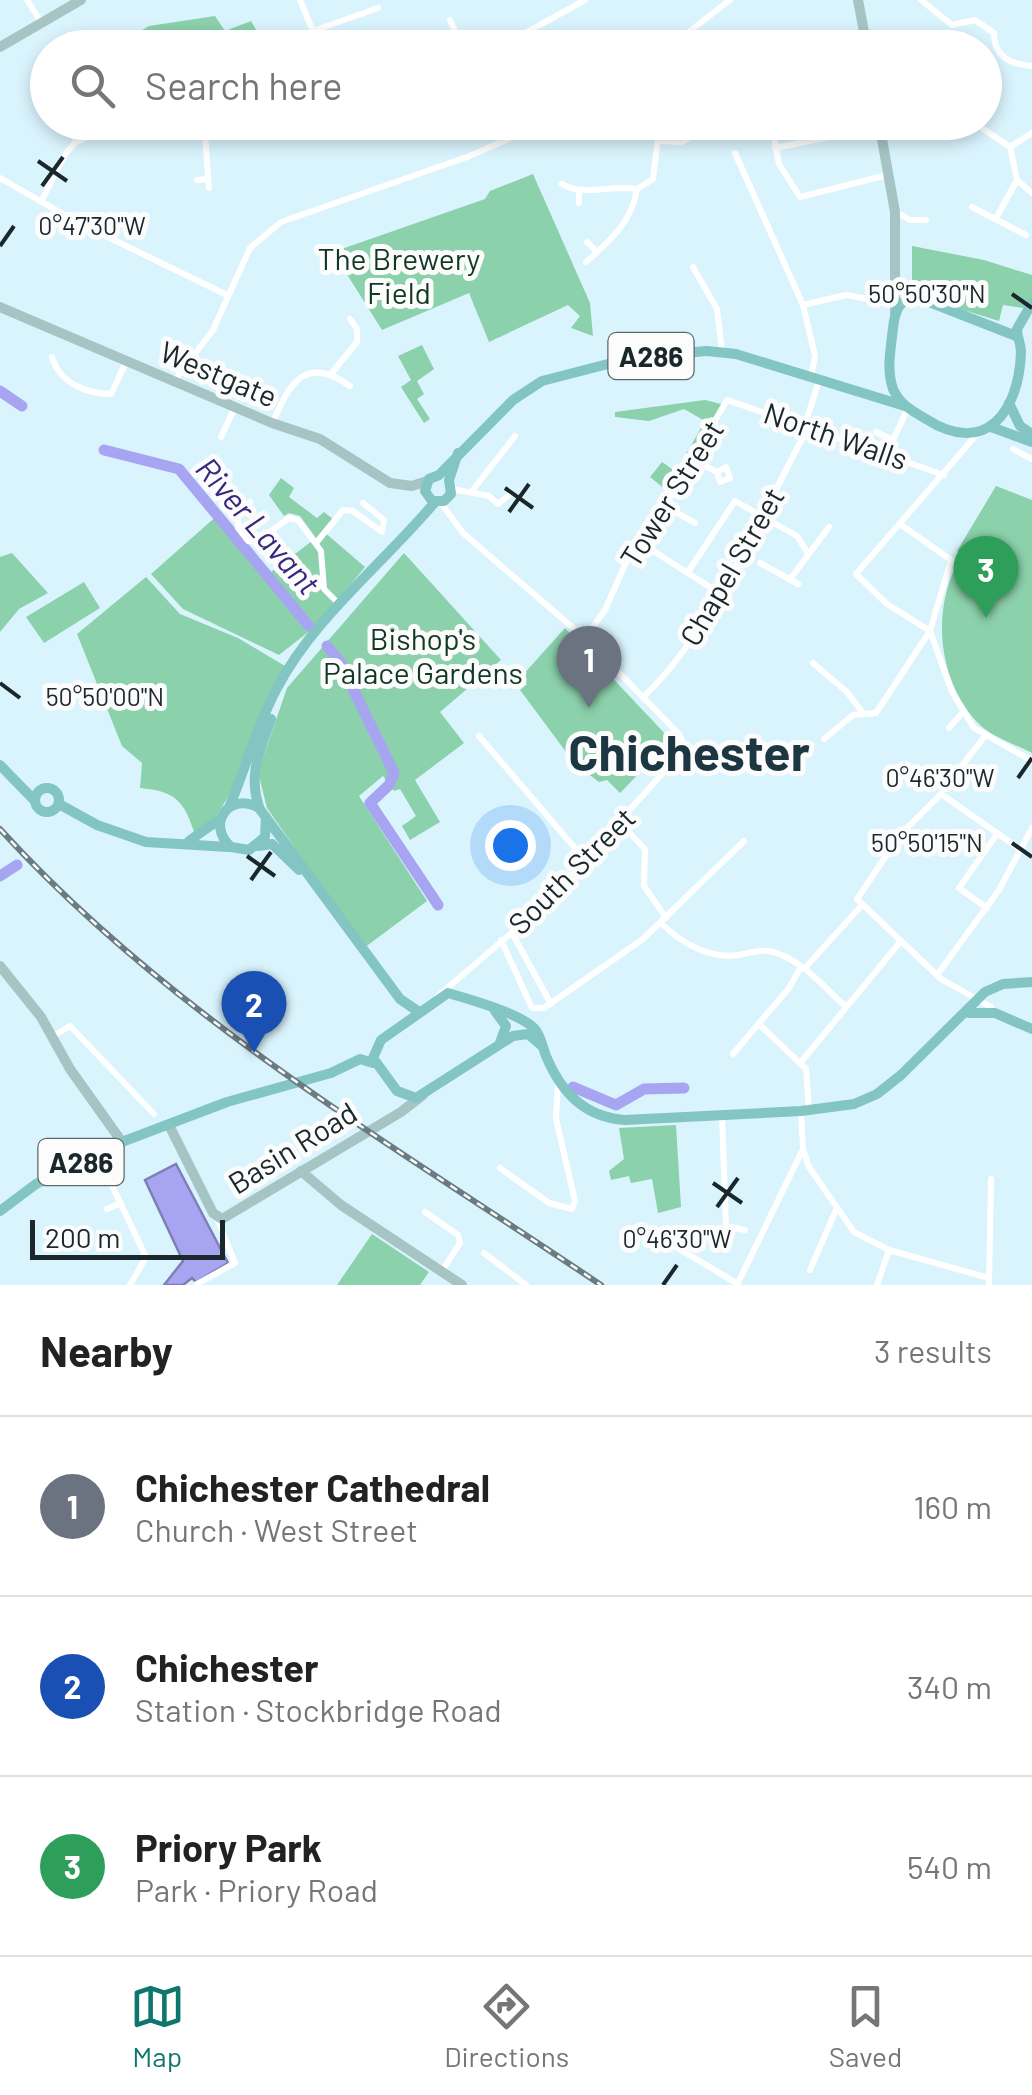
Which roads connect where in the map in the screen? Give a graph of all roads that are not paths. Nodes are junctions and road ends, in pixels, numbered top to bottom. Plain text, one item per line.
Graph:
1 (27, 0) edge
2 (82, 0) edge
3 (300, 0) edge
4 (584, 0) edge
5 (730, 0) edge
6 (862, 1) edge
7 (922, 5) edge
8 (378, 8) dead end
9 (450, 20) dead end
10 (41, 22) junction
11 (455, 30) edge
12 (530, 30) edge
13 (691, 30) edge
14 (865, 30) edge
15 (990, 30) edge
16 (0, 47) edge
17 (1002, 56) edge
18 (1032, 66) edge
19 (1032, 133) edge
20 (81, 140) edge
21 (205, 140) edge
22 (502, 140) edge
23 (686, 140) edge
24 (774, 140) edge
25 (818, 140) edge
26 (882, 140) edge
27 (1000, 140) edge
28 (660, 141) joint
29 (76, 142) joint
30 (1010, 147) junction
31 (776, 148) junction
32 (735, 152) dead end
33 (888, 174) junction
34 (0, 178) edge
35 (197, 180) dead end
36 (1017, 180) junction
37 (562, 184) dead end
38 (637, 188) junction
39 (578, 191) junction
40 (1032, 193) edge
41 (41, 202) junction
42 (579, 203) dead end
43 (972, 207) dead end
44 (894, 212) junction
45 (996, 218) junction
46 (926, 220) dead end
47 (1026, 235) dead end
48 (588, 242) dead end
49 (597, 252) junction
50 (586, 262) dead end
51 (693, 267) dead end
52 (895, 283) junction
53 (227, 295) junction
54 (914, 298) junction
55 (1032, 303) edge
56 (803, 305) junction
57 (0, 307) edge
58 (895, 309) junction
59 (1022, 314) junction
60 (350, 318) dead end
61 (984, 322) junction
62 (1016, 336) junction
63 (722, 352) junction
64 (126, 361) junction
65 (64, 363) dead end
66 (331, 374) junction
67 (890, 377) junction
68 (174, 380) junction
69 (815, 380) junction
70 (350, 386) dead end
71 (867, 395) junction
72 (727, 400) joint
73 (1009, 402) junction
74 (907, 407) junction
75 (235, 408) junction
76 (807, 421) junction
77 (272, 423) junction
78 (990, 428) junction
79 (876, 432) dead end
80 (950, 433) junction
81 (978, 434) junction
82 (1032, 434) edge
83 (515, 436) dead end
84 (220, 437) dead end
85 (1032, 442) edge
86 (1014, 449) dead end
87 (958, 454) junction
88 (1032, 459) edge
89 (694, 460) junction
90 (716, 472) dead end
91 (944, 475) junction
92 (472, 491) junction
93 (437, 492) junction
94 (508, 496) dead end
95 (250, 502) dead end
96 (363, 502) dead end
97 (665, 506) junction
98 (763, 514) junction
99 (696, 524) dead end
100 (900, 524) junction
101 (828, 528) dead end
102 (400, 540) junction
103 (316, 543) junction
104 (641, 543) junction
105 (807, 552) junction
106 (760, 563) dead end
107 (688, 572) junction
108 (719, 593) junction
109 (341, 606) junction
110 (930, 631) junction
111 (585, 638) junction
112 (812, 663) dead end
113 (643, 697) junction
114 (963, 712) junction
115 (863, 714) junction
116 (950, 728) dead end
117 (479, 736) dead end
118 (985, 736) junction
119 (824, 739) dead end
120 (1032, 761) edge
121 (0, 765) edge
122 (942, 792) junction
123 (38, 796) junction
124 (58, 804) junction
125 (230, 806) junction
126 (262, 813) junction
127 (220, 818) junction
128 (618, 821) junction
129 (1032, 828) edge
130 (997, 834) junction
131 (744, 841) dead end
132 (188, 842) junction
133 (231, 847) junction
134 (256, 847) junction
135 (1020, 849) junction
136 (579, 852) junction
137 (860, 902) junction
138 (987, 908) junction
139 (664, 920) junction
140 (512, 933) junction
141 (901, 941) junction
142 (500, 942) junction
143 (0, 966) edge
144 (802, 968) junction
145 (460, 973) junction
146 (937, 975) junction
147 (1032, 982) edge
148 (989, 989) junction
149 (460, 996) junction
150 (436, 998) junction
151 (977, 1000) junction
152 (844, 1005) junction
153 (548, 1006) junction
154 (993, 1010) junction
155 (495, 1011) junction
156 (420, 1012) junction
157 (968, 1013) junction
158 (759, 1024) junction
159 (397, 1029) junction
160 (1032, 1029) edge
161 (52, 1037) junction
162 (381, 1040) junction
163 (500, 1044) junction
164 (542, 1046) junction
165 (733, 1054) dead end
166 (801, 1062) junction
167 (374, 1063) junction
168 (319, 1076) junction
169 (558, 1082) junction
170 (397, 1091) junction
171 (424, 1095) junction
172 (805, 1111) junction
173 (154, 1114) dead end
174 (393, 1115) junction
175 (722, 1115) junction
176 (169, 1126) junction
177 (122, 1142) junction
178 (802, 1150) junction
179 (98, 1154) junction
180 (500, 1168) dead end
181 (301, 1172) junction
182 (991, 1179) dead end
183 (121, 1203) junction
184 (106, 1209) dead end
185 (836, 1210) junction
186 (0, 1212) edge
187 (425, 1212) dead end
188 (217, 1218) junction
189 (744, 1230) dead end
190 (666, 1241) dead end
191 (889, 1250) junction
192 (484, 1253) dead end
193 (810, 1270) dead end
194 (441, 1272) junction
195 (989, 1282) edge
196 (197, 1284) edge
197 (737, 1284) edge
198 (130, 1285) edge
199 (462, 1285) edge
200 (526, 1285) edge
201 (877, 1285) edge

1 - 10 street
2 - 10 street
3 - 8 street
4 - 12 street
5 - 13 street
6 - 14 street
7 - 15 street
9 - 11 street
10 - 16 street
17 - 18 street
19 - 30 street
20 - 29 street
21 - 35 street
22 - 53 street
23 - 28 street
24 - 31 street
25 - 31 street
26 - 33 street
27 - 30 street
28 - 38 street
29 - 41 street
30 - 36 street
31 - 33 street
32 - 56 street
33 - 44 street
34 - 41 street
36 - 40 street
36 - 45 street
37 - 39 street
38 - 39 street
38 - 49 street
39 - 42 street
41 - 53 street
43 - 45 street
44 - 46 street
44 - 52 street
45 - 47 street
48 - 49 street
49 - 50 street
51 - 63 street
52 - 54 street
52 - 58 street
53 - 68 street
54 - 58 main road
54 - 61 main road
55 - 59 main road, A286
56 - 58 street
56 - 69 street
57 - 64 street, Westgate
58 - 67 main road
59 - 61 main road
59 - 62 main road, A286
60 - 66 street
61 - 62 main road
62 - 73 main road, A286
63 - 69 main road, A286
63 - 93 main road, A286
64 - 65 street
64 - 68 street, Westgate
66 - 70 street
66 - 77 street
67 - 71 main road
67 - 74 main road
68 - 75 street, Westgate
69 - 71 main road, A286
69 - 76 street, Chapel Street
71 - 74 main road, A286
72 - 76 street, North Walls
72 - 89 street, Tower Street
73 - 78 main road, A286
73 - 82 main road
74 - 79 street
74 - 80 main road, A286
75 - 77 street, Westgate
75 - 84 street
76 - 91 street, North Walls
76 - 98 street, Chapel Street
77 - 93 street, Westgate
78 - 81 main road, A286
78 - 85 main road
80 - 81 main road, A286
80 - 87 street
81 - 87 street
83 - 92 street
86 - 88 street
87 - 91 street
89 - 90 street
89 - 97 street, Tower Street
91 - 100 street
92 - 93 street
92 - 94 street
93 - 102 main road, A286
93 - 111 street
95 - 103 street
96 - 103 street
97 - 99 street
97 - 104 street, Tower Street
98 - 105 street
98 - 107 street
98 - 108 street, Chapel Street
100 - 110 street
100 - 110 street
101 - 105 street
102 - 109 main road, A286
102 - 126 main road, A286
103 - 109 street
104 - 107 street
104 - 111 street, Tower Street
105 - 106 street
107 - 108 street
108 - 113 street, Chapel Street
109 - 125 main road, A286
110 - 114 street
110 - 115 street
111 - 113 street
112 - 115 street
113 - 128 street, South Street
114 - 116 street
114 - 118 street
115 - 119 street
117 - 136 street
118 - 120 street
118 - 122 street
121 - 123 main road
122 - 130 street
122 - 137 street
123 - 124 main road
123 - 124 main road
124 - 132 main road
125 - 126 main road
125 - 127 main road
126 - 134 main road
126 - 156 main road
127 - 132 main road
127 - 133 main road
128 - 136 street, South Street
128 - 139 street
129 - 135 street
130 - 135 street
130 - 138 street
131 - 139 street
132 - 133 main road
133 - 134 main road
134 - 159 main road
135 - 138 street
136 - 140 street, South Street
137 - 141 street
137 - 144 street
138 - 146 street
139 - 144 street
139 - 153 street
140 - 142 street, South Street
140 - 153 street
141 - 146 street
141 - 152 street
142 - 145 street, South Street
142 - 153 street
143 - 161 street
144 - 152 street
144 - 158 street
145 - 149 street
145 - 150 street, South Street
146 - 151 street
147 - 148 main road
148 - 151 main road
148 - 154 main road
149 - 150 main road
149 - 155 main road
150 - 156 main road
151 - 154 street
151 - 157 main road
152 - 166 street
154 - 157 main road
154 - 160 main road
155 - 163 main road
155 - 164 main road
156 - 159 main road
157 - 172 main road
158 - 165 street
158 - 166 street
159 - 162 main road
161 - 173 street
161 - 177 street
162 - 167 main road
162 - 168 main road
163 - 164 main road
163 - 171 main road
164 - 169 main road
166 - 172 street
167 - 168 main road
167 - 170 main road
168 - 176 main road
169 - 175 main road
169 - 180 street
170 - 171 main road
170 - 174 street
171 - 174 street, Basin Road
172 - 175 main road
172 - 178 street
174 - 181 street, Basin Road
175 - 189 street
176 - 177 main road, A286
176 - 188 street
177 - 179 main road, A286
178 - 185 street
178 - 197 street
179 - 183 street
179 - 186 main road, A286
181 - 188 street, Basin Road
181 - 194 street
182 - 195 street
183 - 184 street
183 - 198 street
185 - 191 street
185 - 193 street
187 - 194 street
188 - 196 street
190 - 197 street
191 - 195 street
191 - 201 street
192 - 200 street
194 - 199 street

